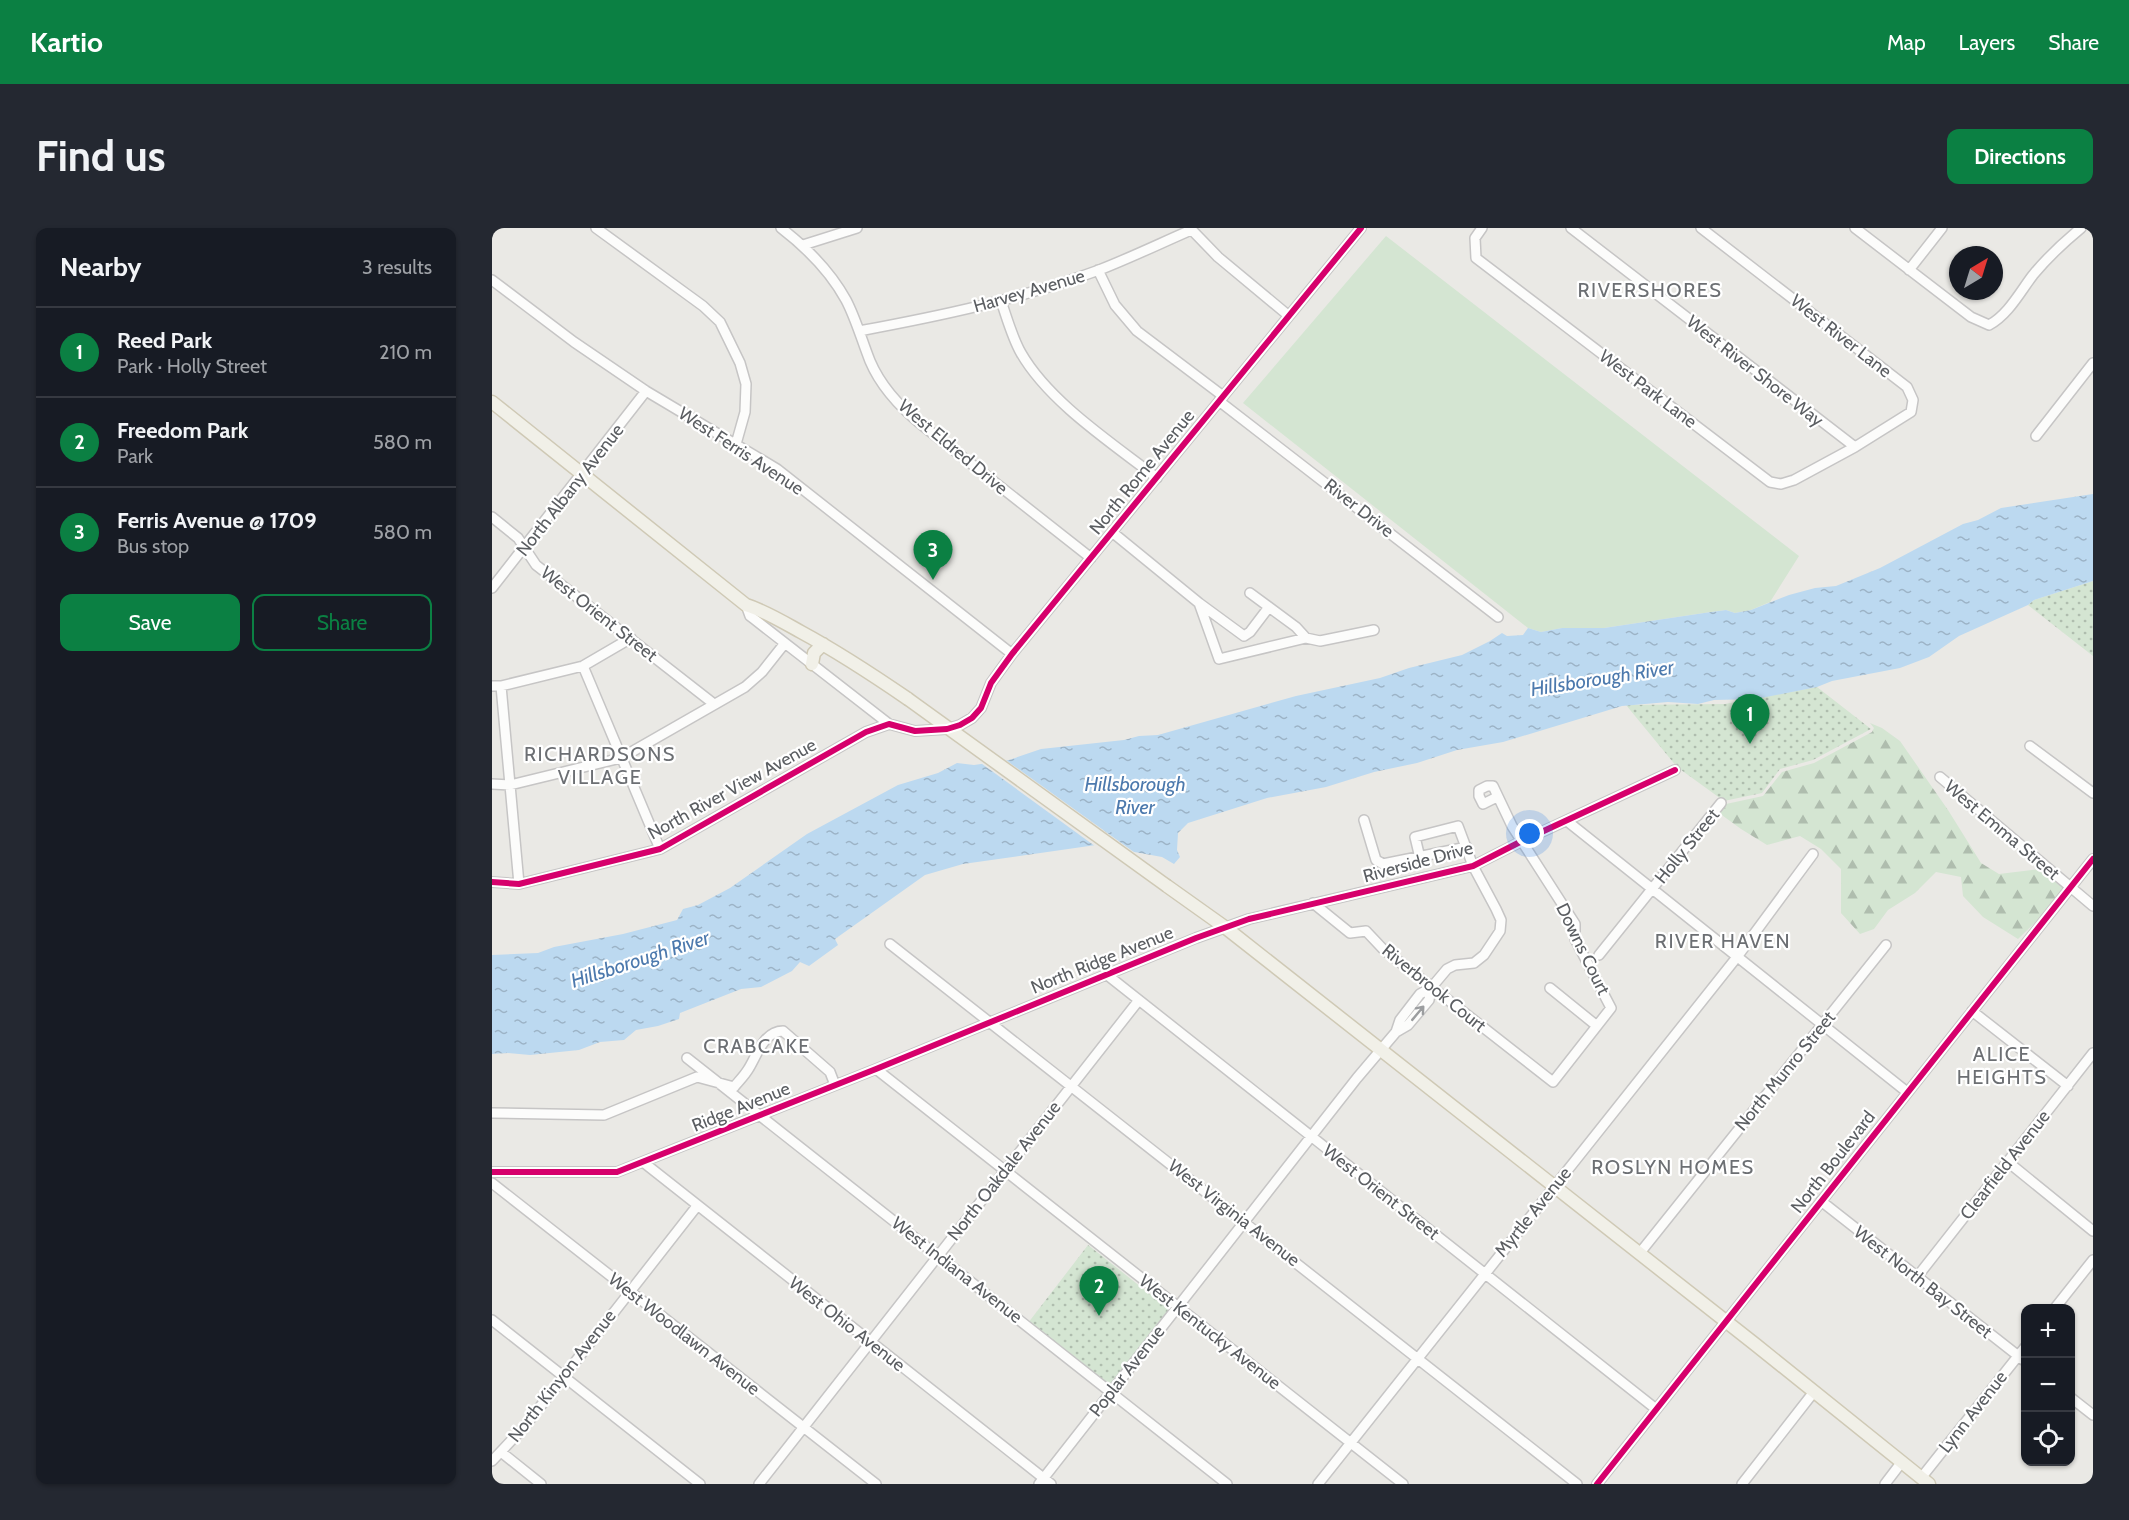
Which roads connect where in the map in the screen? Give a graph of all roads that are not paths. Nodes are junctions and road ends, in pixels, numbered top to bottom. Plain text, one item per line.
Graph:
1 (596, 228) edge
2 (781, 228) edge
3 (857, 228) edge
4 (1361, 228) edge
5 (1482, 228) edge
6 (1571, 228) edge
7 (1701, 228) edge
8 (1855, 228) edge
9 (1942, 228) edge
10 (2081, 228) edge
11 (1191, 229) edge
12 (803, 245) junction
13 (1098, 270) junction
14 (1909, 270) junction
15 (492, 280) edge
16 (1001, 301) junction
17 (1289, 316) junction
18 (859, 331) junction
19 (2093, 363) edge
20 (646, 391) junction
21 (1221, 398) junction
22 (492, 402) edge
23 (2036, 436) dead end
24 (736, 444) junction
25 (1855, 447) junction
26 (583, 474) junction
27 (1157, 478) junction
28 (492, 517) edge
29 (1112, 532) junction
30 (524, 548) junction
31 (1091, 558) junction
32 (492, 588) edge
33 (1250, 593) dead end
34 (1199, 603) junction
35 (746, 604) junction
36 (1269, 607) junction
37 (1498, 617) dead end
38 (1374, 630) dead end
39 (631, 638) junction
40 (1306, 638) junction
41 (785, 643) junction
42 (823, 644) junction
43 (1012, 654) junction
44 (812, 664) junction
45 (583, 666) junction
46 (496, 686) edge
47 (714, 704) junction
48 (889, 724) junction
49 (2030, 746) dead end
50 (621, 758) junction
51 (1675, 770) dead end
52 (1940, 777) dead end
53 (492, 784) edge
54 (510, 785) junction
55 (2093, 793) edge
56 (1497, 796) dead end
57 (1721, 803) dead end
58 (1364, 820) dead end
59 (1567, 821) junction
60 (1522, 841) junction
61 (1467, 847) junction
62 (660, 849) junction
63 (1813, 854) dead end
64 (1420, 858) junction
65 (2093, 859) edge
66 (1473, 866) junction
67 (492, 882) edge
68 (519, 884) junction
69 (2070, 888) junction
70 (1652, 889) junction
71 (1313, 903) junction
72 (2093, 906) edge
73 (1226, 928) junction
74 (890, 944) dead end
75 (1886, 945) dead end
76 (1599, 955) dead end
77 (1737, 957) junction
78 (1106, 974) junction
79 (1431, 988) junction
80 (1550, 988) dead end
81 (1139, 1000) junction
82 (1972, 1011) junction
83 (991, 1022) junction
84 (1821, 1025) junction
85 (1597, 1026) junction
86 (1380, 1050) junction
87 (2093, 1053) edge
88 (687, 1058) dead end
89 (876, 1069) junction
90 (1553, 1082) joint
91 (719, 1083) junction
92 (835, 1085) junction
93 (1071, 1085) junction
94 (2068, 1086) junction
95 (1907, 1092) junction
96 (492, 1113) edge
97 (760, 1115) junction
98 (1311, 1137) junction
99 (643, 1162) junction
100 (2008, 1162) junction
101 (1005, 1170) junction
102 (492, 1172) edge
103 (492, 1183) edge
104 (1554, 1186) junction
105 (1821, 1201) junction
106 (697, 1206) junction
107 (1245, 1222) junction
108 (2093, 1231) edge
109 (1639, 1254) junction
110 (938, 1256) junction
111 (2093, 1260) edge
112 (1484, 1274) junction
113 (1917, 1277) junction
114 (629, 1291) junction
115 (2058, 1304) edge
116 (1178, 1307) junction
117 (492, 1320) edge
118 (1726, 1321) junction
119 (870, 1342) junction
120 (1418, 1357) junction
121 (2021, 1359) edge
122 (563, 1377) junction
123 (1111, 1392) junction
124 (1813, 1393) junction
125 (2075, 1401) edge
126 (1656, 1409) junction
127 (2093, 1415) edge
128 (803, 1427) junction
129 (1351, 1443) junction
130 (501, 1452) junction
131 (492, 1461) edge
132 (1902, 1463) junction
133 (1925, 1481) edge
134 (1044, 1482) edge
135 (541, 1484) edge
136 (700, 1484) edge
137 (759, 1484) edge
138 (876, 1484) edge
139 (1227, 1484) edge
140 (1318, 1484) edge
141 (1403, 1484) edge
142 (1577, 1484) edge
143 (1597, 1484) edge
144 (1742, 1484) edge
145 (1885, 1484) edge

1 - 24 street
2 - 12 street, West Eldred Drive
3 - 12 street
4 - 17 street, North Rome Avenue
5 - 25 street, West Park Lane
6 - 25 street, West River Shore Way
7 - 25 street, West River Lane
8 - 14 street
9 - 14 street
10 - 14 street
11 - 13 street, Harvey Avenue
11 - 17 street
12 - 18 street, West Eldred Drive
13 - 16 street, Harvey Avenue
13 - 21 street, River Drive
15 - 20 street, West Ferris Avenue
16 - 18 street, Harvey Avenue
16 - 27 street
17 - 21 street, North Rome Avenue
18 - 31 street, West Eldred Drive
19 - 23 street
20 - 24 street, West Ferris Avenue
20 - 26 street, North Albany Avenue
21 - 27 street, North Rome Avenue
21 - 37 street, River Drive
22 - 26 main road
24 - 43 street, West Ferris Avenue
26 - 30 street, North Albany Avenue
26 - 35 main road
27 - 29 street, North Rome Avenue
28 - 30 street, West Orient Street
29 - 31 street, North Rome Avenue
29 - 34 street
30 - 32 street, North Albany Avenue
30 - 39 street, West Orient Street
31 - 43 street, North Rome Avenue
33 - 36 street
34 - 36 street
34 - 40 street
35 - 41 street
35 - 42 main road
36 - 40 street
38 - 40 street
39 - 45 street
39 - 47 street, West Orient Street
41 - 44 street
41 - 47 street
42 - 44 main road
42 - 73 main road, bridge
43 - 48 street, North Rome Avenue
44 - 48 street
45 - 46 street
45 - 50 street
46 - 54 street
47 - 50 street
48 - 62 street, North River View Avenue
49 - 55 street
50 - 54 street
50 - 62 street
51 - 59 street, Riverside Drive
52 - 69 street, West Emma Street
53 - 54 street
54 - 68 street
56 - 60 street
57 - 70 street, Holly Street
58 - 64 street
59 - 60 street, Riverside Drive
59 - 70 street
60 - 66 street, Riverside Drive
60 - 85 street, Downs Court
61 - 64 street
61 - 64 street
61 - 66 street, Poplar Avenue
62 - 68 street, North River View Avenue
63 - 77 street, Myrtle Avenue
65 - 69 street, North Boulevard
66 - 71 street, Riverside Drive
66 - 79 street, Poplar Avenue
67 - 68 street, North River View Avenue
69 - 72 street, West Emma Street
69 - 82 street, North Boulevard
70 - 76 street, Holly Street
70 - 77 street
71 - 73 street, Riverside Drive
71 - 79 street, Riverbrook Court
73 - 78 street, North Ridge Avenue
73 - 86 main road
74 - 83 street, West Virginia Avenue
75 - 84 street, North Munro Street
77 - 84 street
77 - 104 street, Myrtle Avenue
78 - 81 street, West Orient Street
78 - 83 street, North Ridge Avenue
79 - 86 street, Poplar Avenue
79 - 90 street, Riverbrook Court
80 - 85 street
81 - 93 street, North Oakdale Avenue
81 - 98 street, West Orient Street
82 - 94 street
82 - 95 street, North Boulevard
83 - 89 street, Ridge Avenue
83 - 93 street, West Virginia Avenue
84 - 95 street
84 - 109 street, North Munro Street
85 - 90 street, Downs Court
86 - 98 street, Poplar Avenue
86 - 104 main road
87 - 94 street, Clearfield Avenue
88 - 91 street, West Indiana Avenue
89 - 92 street, Ridge Avenue
89 - 101 street, West Kentucky Avenue
91 - 92 street
91 - 96 street
91 - 97 street, West Indiana Avenue
92 - 97 street, Ridge Avenue
93 - 101 street, North Oakdale Avenue
93 - 107 street, West Virginia Avenue
94 - 100 street, Clearfield Avenue
95 - 105 street, North Boulevard
97 - 99 street, Ridge Avenue
97 - 110 street, West Indiana Avenue
98 - 107 street, Poplar Avenue
98 - 112 street, West Orient Street
99 - 102 street, Ridge Avenue
99 - 106 street, West Ohio Avenue
100 - 108 street
100 - 113 street, Clearfield Avenue
101 - 110 street, North Oakdale Avenue
101 - 116 street, West Kentucky Avenue
103 - 114 street, West Woodlawn Avenue
104 - 109 main road
104 - 112 street, Myrtle Avenue
105 - 113 street, West North Bay Street
105 - 118 street, North Boulevard
106 - 114 street, North Kinyon Avenue
106 - 119 street, West Ohio Avenue
107 - 116 street, Poplar Avenue
107 - 120 street, West Virginia Avenue
109 - 118 main road
110 - 119 street, North Oakdale Avenue
110 - 123 street, West Indiana Avenue
111 - 115 street
112 - 120 street, Myrtle Avenue
112 - 126 street, West Orient Street
113 - 121 street, West North Bay Street
114 - 122 street, North Kinyon Avenue
114 - 128 street, West Woodlawn Avenue
116 - 123 street, Poplar Avenue
116 - 129 street, West Kentucky Avenue
117 - 122 street
118 - 124 main road
118 - 126 street, North Boulevard
119 - 128 street, North Oakdale Avenue
119 - 134 street, West Ohio Avenue
120 - 129 street, Myrtle Avenue
120 - 142 street, West Virginia Avenue
121 - 133 street, Lynn Avenue
122 - 130 street, North Kinyon Avenue
122 - 136 street
123 - 134 street, Poplar Avenue
123 - 139 street, West Indiana Avenue
124 - 132 main road
124 - 144 street
125 - 127 street
126 - 143 street, North Boulevard
128 - 137 street, North Oakdale Avenue
128 - 138 street, West Woodlawn Avenue
129 - 140 street, Myrtle Avenue
129 - 141 street, West Kentucky Avenue
130 - 131 street, North Kinyon Avenue
130 - 135 street
132 - 133 main road
132 - 145 street

